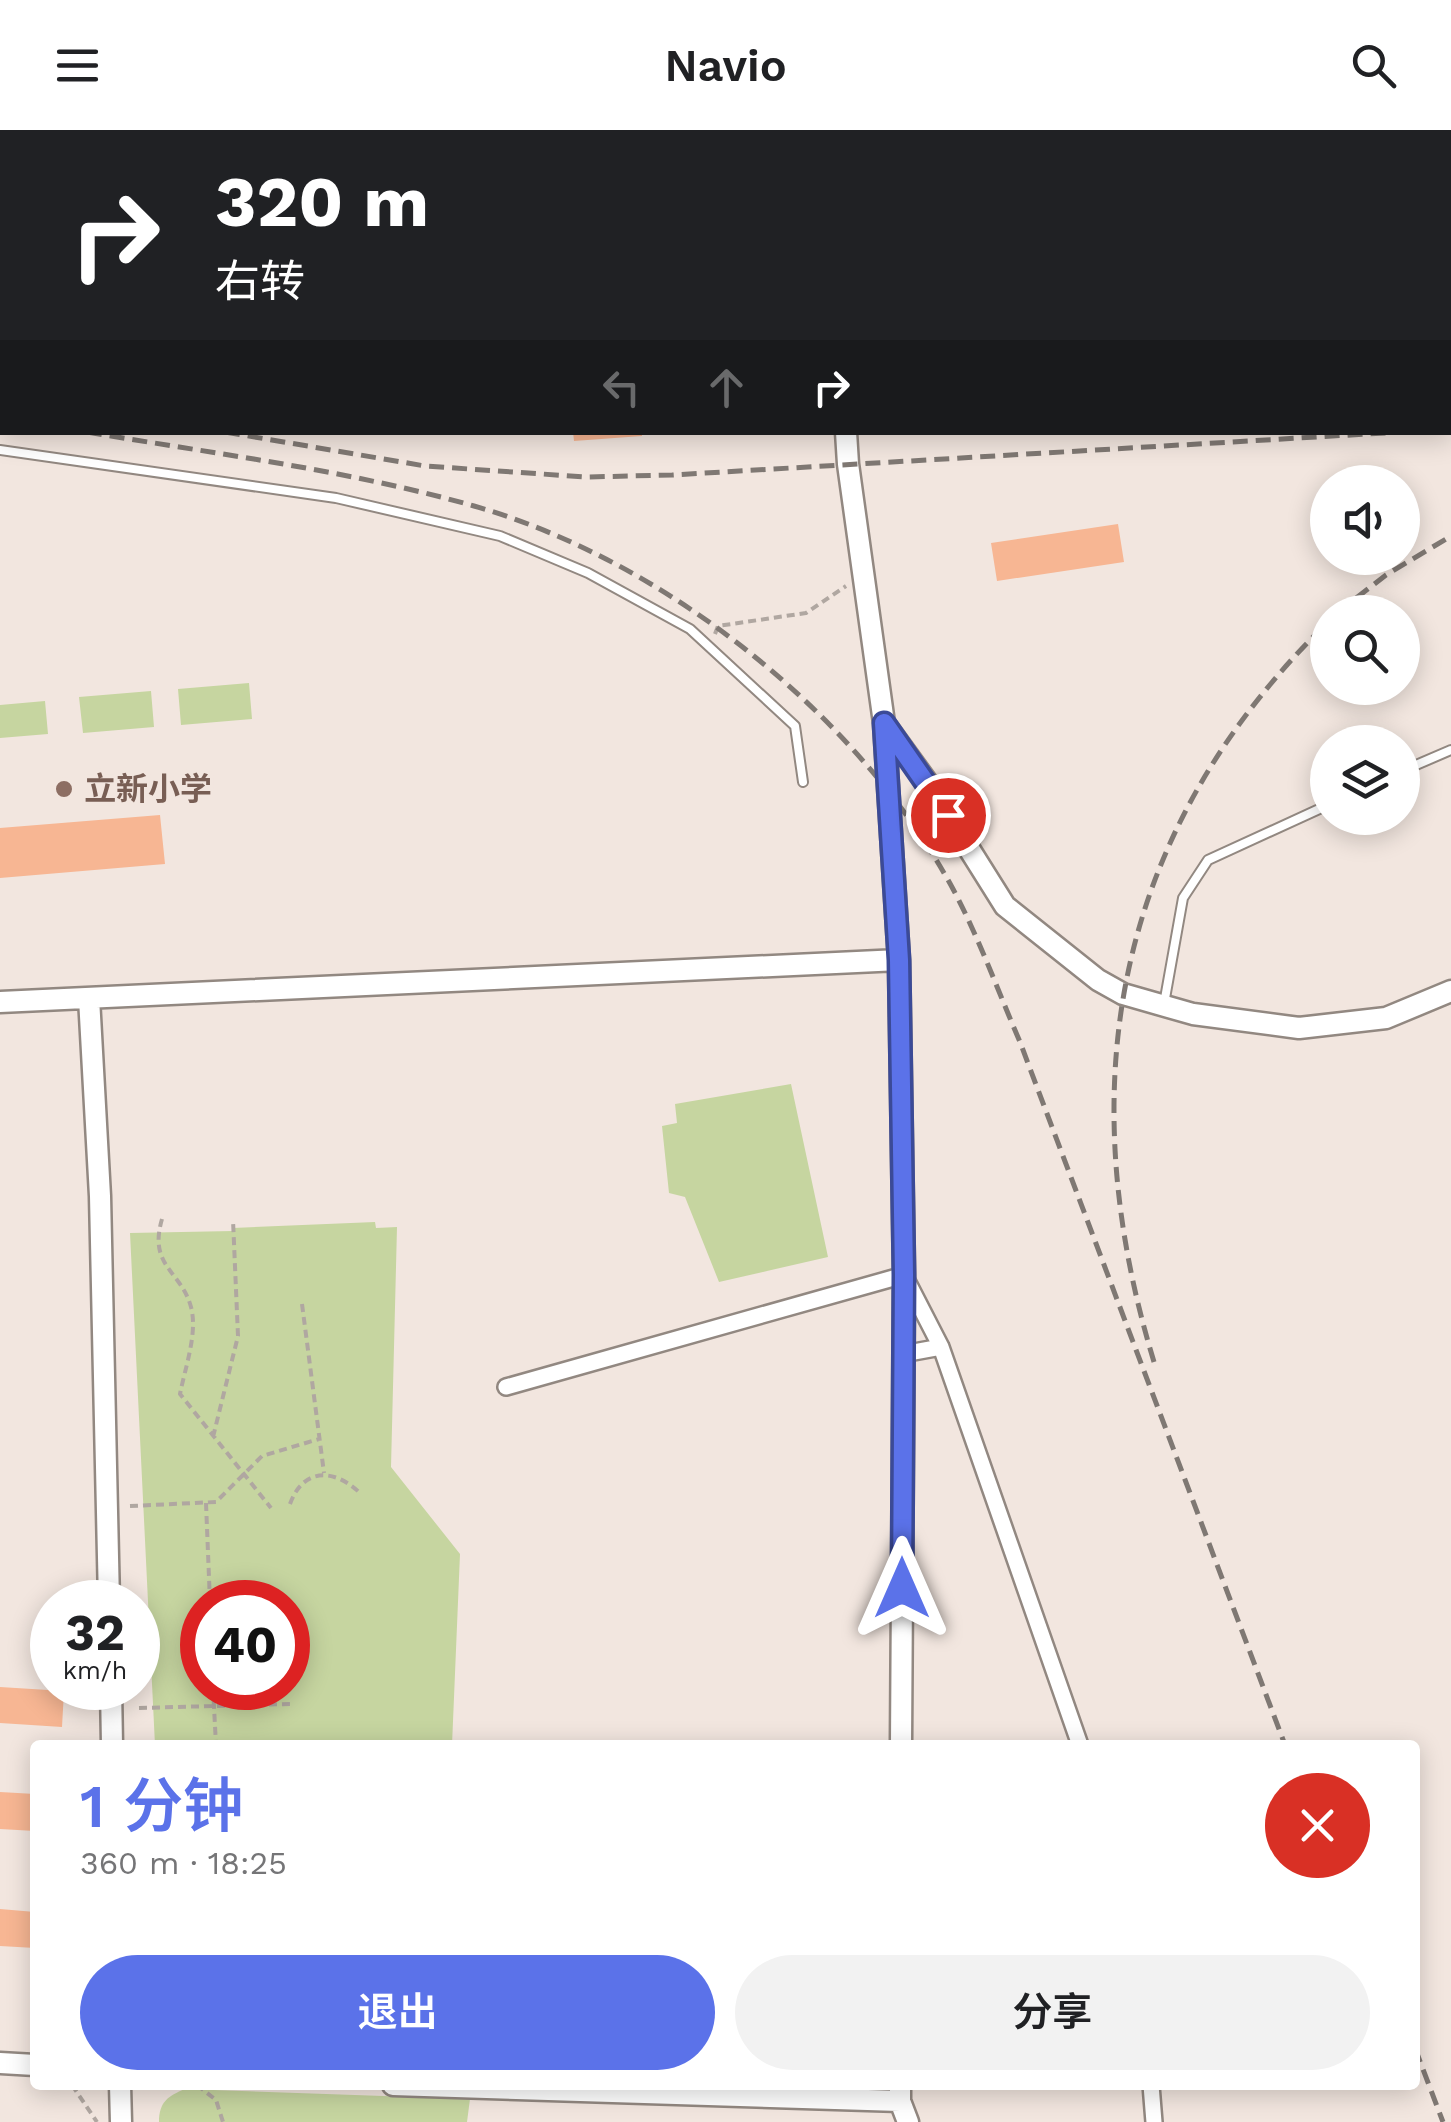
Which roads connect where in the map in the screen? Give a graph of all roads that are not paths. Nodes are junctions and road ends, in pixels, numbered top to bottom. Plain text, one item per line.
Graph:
1 (846, 435) edge
2 (0, 450) edge
3 (884, 723) junction
4 (1451, 750) edge
5 (1420, 764) edge
6 (803, 782) dead end
7 (1310, 813) edge
8 (899, 960) junction
9 (1451, 992) edge
10 (90, 998) junction
11 (0, 1002) edge
12 (1164, 1004) junction
13 (904, 1275) junction
14 (941, 1346) junction
15 (902, 1354) junction
16 (506, 1387) dead end
17 (109, 1580) edge
18 (111, 1710) edge
19 (112, 1740) edge
20 (902, 1740) edge
21 (1078, 1740) edge
22 (0, 2062) edge
23 (30, 2064) edge
24 (120, 2090) edge
25 (710, 2090) edge
26 (1151, 2090) edge
27 (900, 2093) edge
28 (121, 2122) edge
29 (908, 2122) edge
30 (1154, 2122) edge

1 - 3 street
2 - 6 lane
3 - 8 street
3 - 12 street
4 - 5 lane
7 - 12 lane
8 - 10 street
8 - 13 street
9 - 12 street
10 - 11 street
10 - 17 street
13 - 14 street
13 - 15 street
13 - 16 street
14 - 15 street
14 - 21 street
15 - 20 street
18 - 19 street
22 - 23 street
24 - 28 street
25 - 27 street
26 - 30 street
27 - 29 street

